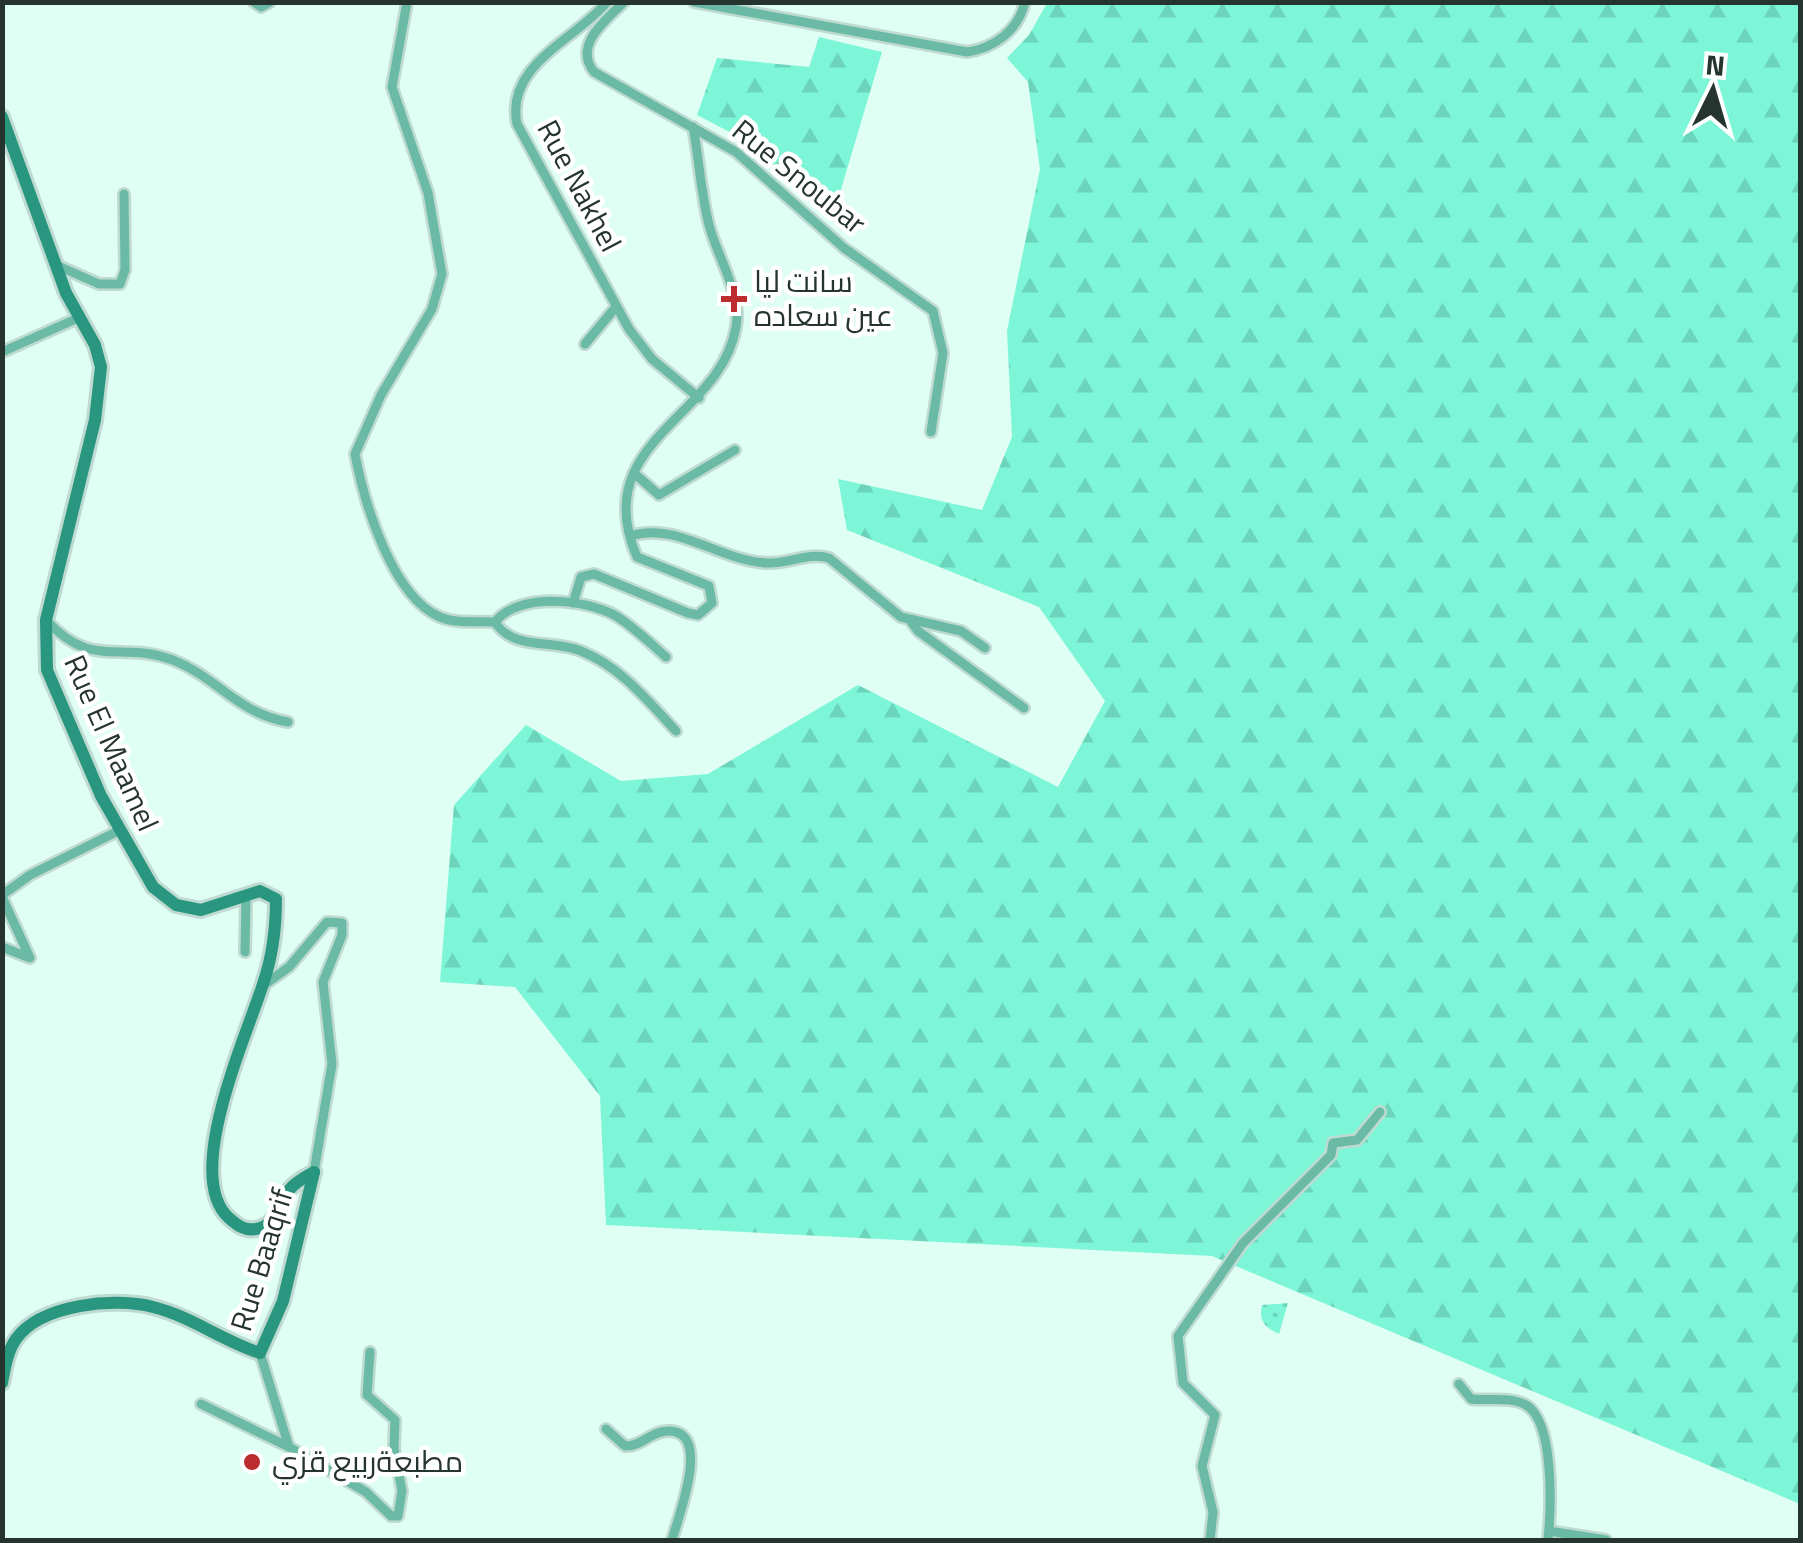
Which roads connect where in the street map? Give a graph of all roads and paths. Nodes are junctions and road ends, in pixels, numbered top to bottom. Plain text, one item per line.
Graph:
1 (254, 2) edge
2 (270, 2) edge
3 (407, 2) edge
4 (606, 2) edge
5 (624, 2) edge
6 (694, 2) edge
7 (1025, 2) edge
8 (2, 117) edge
9 (693, 127) junction
10 (124, 194) dead end
11 (56, 265) junction
12 (615, 308) junction
13 (78, 318) junction
14 (585, 344) dead end
15 (2, 352) edge
16 (700, 398) junction
17 (931, 432) dead end
18 (735, 450) dead end
19 (635, 474) junction
20 (630, 536) junction
21 (573, 603) junction
22 (46, 620) junction
23 (910, 620) junction
24 (495, 622) junction
25 (985, 648) dead end
26 (666, 657) dead end
27 (1024, 708) dead end
28 (288, 722) dead end
29 (676, 731) dead end
30 (120, 830) junction
31 (2, 896) edge
32 (246, 896) junction
33 (2, 947) edge
34 (245, 952) dead end
35 (263, 986) junction
36 (1380, 1112) dead end
37 (314, 1172) junction
38 (370, 1352) dead end
39 (260, 1353) junction
40 (2, 1383) edge
41 (1459, 1384) dead end
42 (202, 1404) dead end
43 (606, 1429) dead end
44 (289, 1447) junction
45 (1548, 1536) edge
46 (672, 1540) edge
47 (1210, 1540) edge
48 (1606, 1540) edge

1 - 2 street
3 - 24 street
4 - 12 street, Rue Nakhel
5 - 9 street, Rue Snoubar
6 - 7 street
8 - 11 street, Rue El Maamel
9 - 16 street
9 - 17 street, Rue Snoubar
10 - 11 street
11 - 13 street, Rue El Maamel
12 - 14 street
12 - 16 street, Rue Nakhel
13 - 15 street
13 - 22 street, Rue El Maamel
16 - 19 street
18 - 19 street
19 - 20 street
20 - 21 street
20 - 23 street
21 - 24 street
21 - 26 street
22 - 28 street
22 - 30 street, Rue El Maamel
23 - 25 street
23 - 27 street
24 - 29 street
30 - 31 street
30 - 32 street, Rue El Maamel
31 - 33 street
32 - 34 street
32 - 35 street
35 - 37 street
35 - 37 street
36 - 47 street
37 - 39 street, Rue Baaqrif
38 - 44 street
39 - 40 street, Rue Baaqrif
39 - 44 street
41 - 45 street
42 - 44 street
43 - 46 street
45 - 48 street

